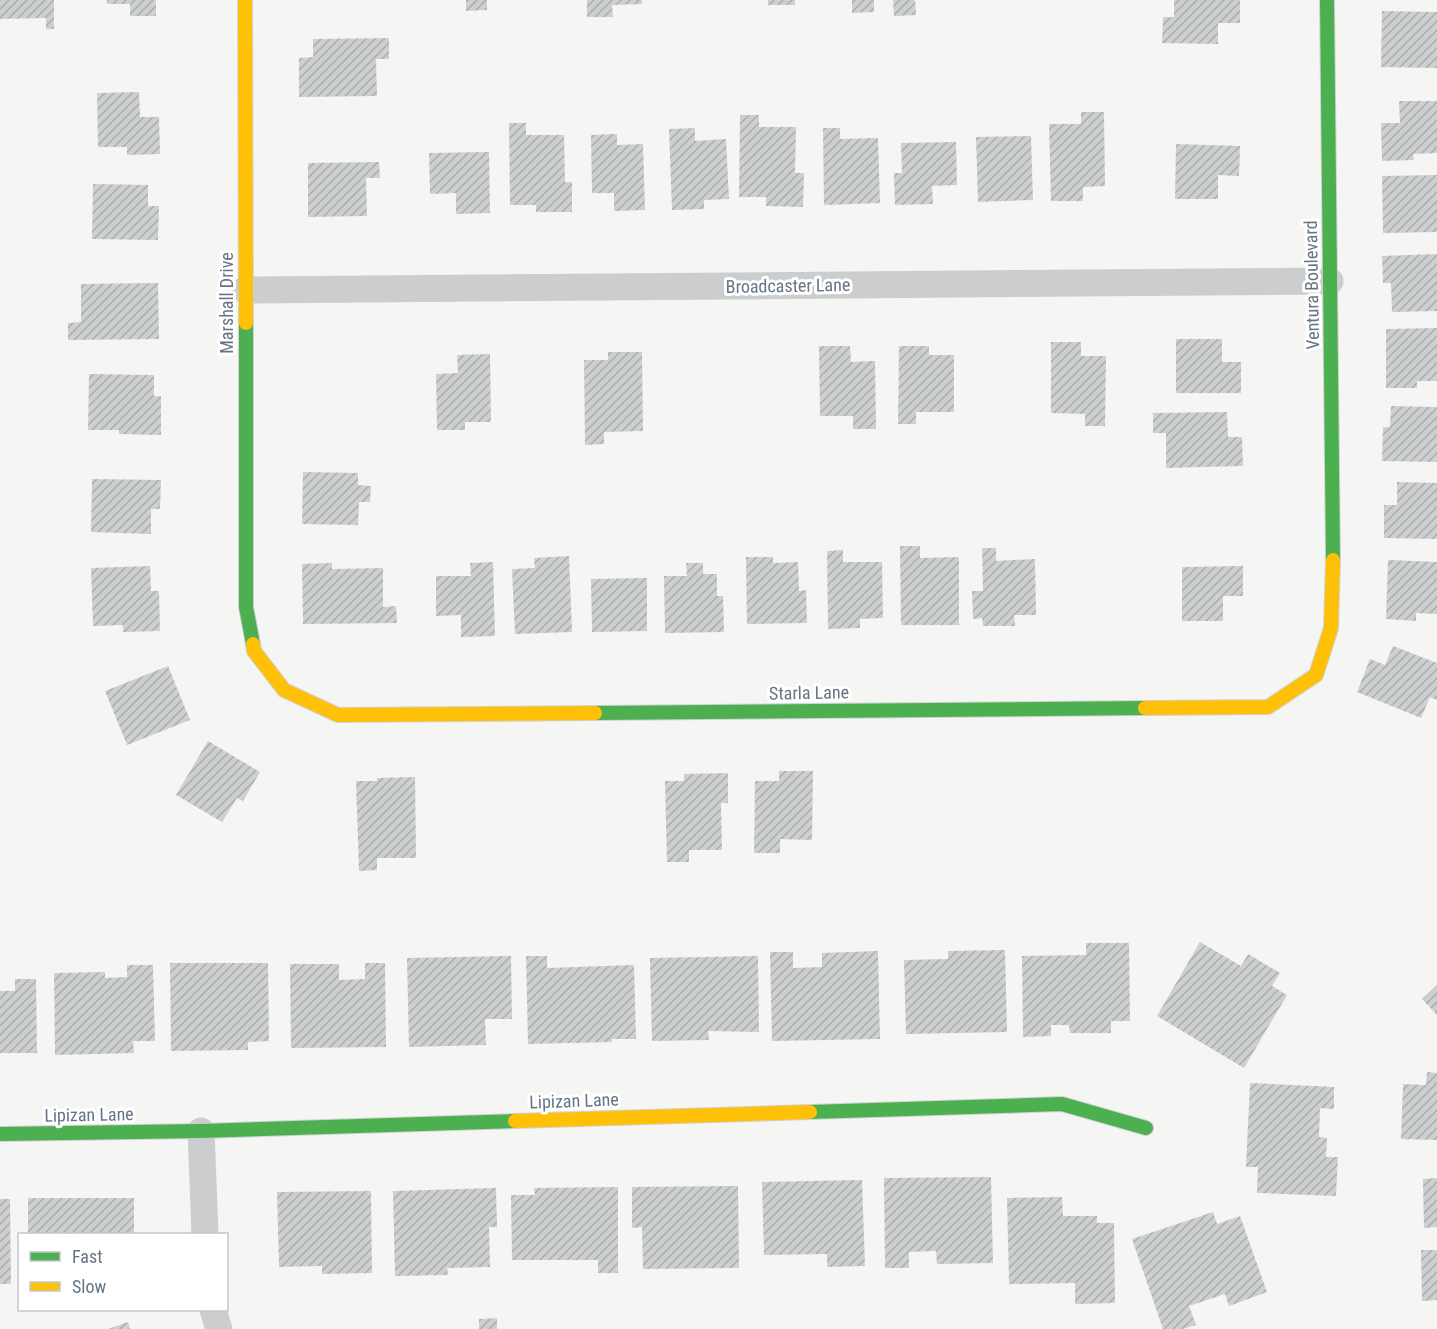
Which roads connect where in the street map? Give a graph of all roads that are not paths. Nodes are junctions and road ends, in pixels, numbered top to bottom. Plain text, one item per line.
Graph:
1 (245, 0) edge
2 (1327, 0) edge
3 (1330, 281) junction
4 (245, 290) junction
5 (1333, 569) joint
6 (246, 607) joint
7 (1146, 1128) dead end
8 (201, 1131) junction
9 (0, 1134) edge
10 (204, 1233) edge
11 (213, 1311) edge
12 (219, 1329) edge

1 - 4 street, Marshall Drive
2 - 3 street, Ventura Boulevard
3 - 4 street, Broadcaster Lane
3 - 5 street, Ventura Boulevard
4 - 6 street, Marshall Drive
5 - 6 street, Starla Lane
7 - 8 street, Lipizan Lane
8 - 9 street, Lipizan Lane
8 - 10 street
11 - 12 street

